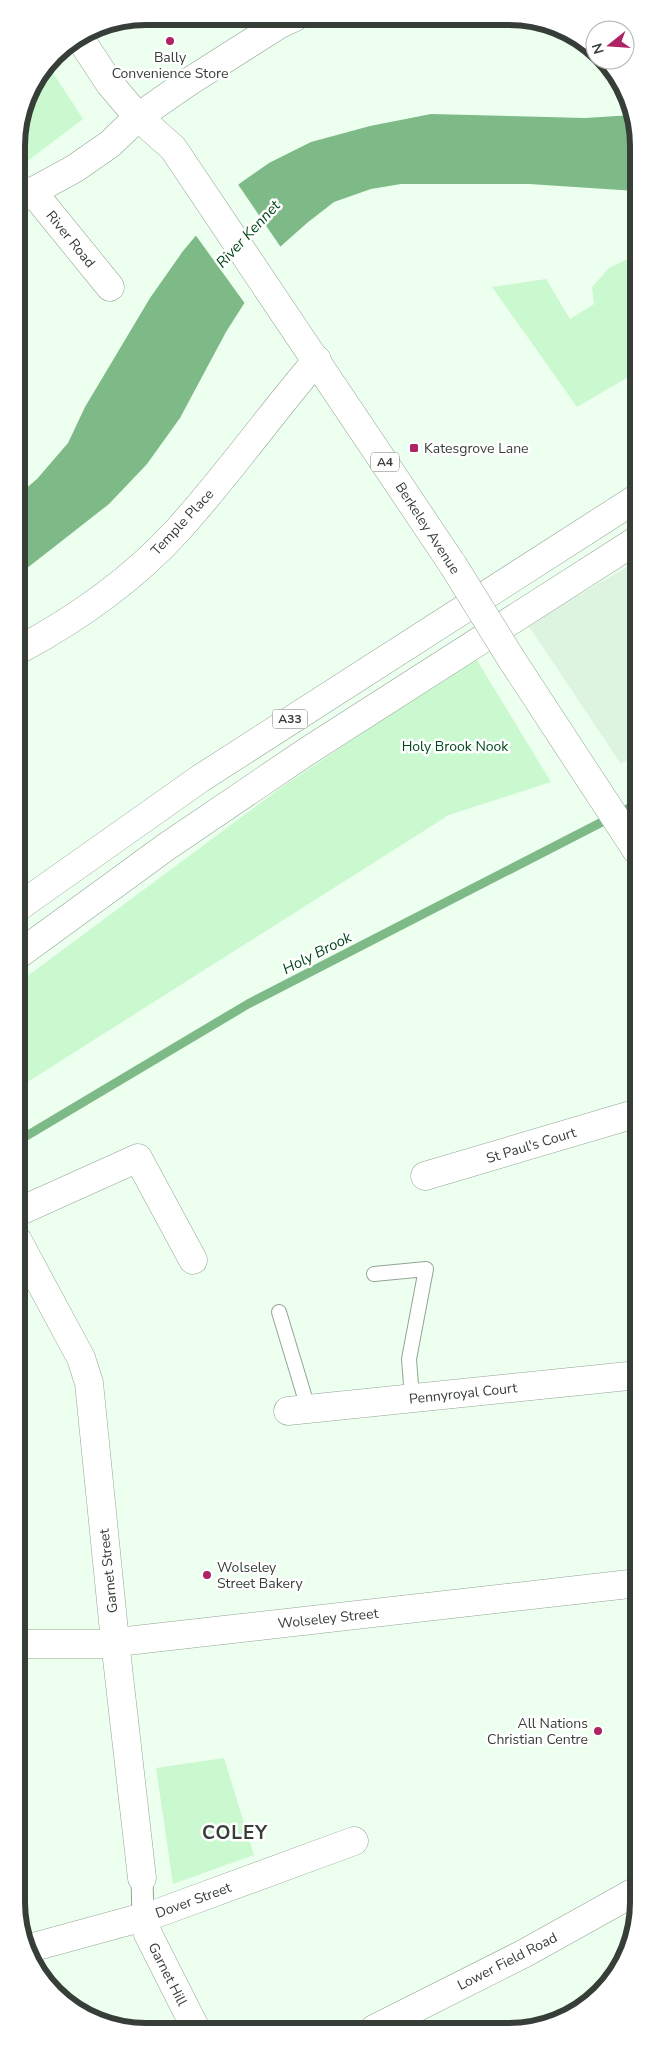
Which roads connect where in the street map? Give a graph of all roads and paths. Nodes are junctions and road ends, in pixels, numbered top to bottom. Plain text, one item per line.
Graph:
1 (278, 25) edge
2 (83, 43) edge
3 (138, 117) junction
4 (25, 194) edge
5 (25, 196) edge
6 (110, 287) dead end
7 (316, 360) junction
8 (630, 502) edge
9 (630, 544) edge
10 (25, 646) edge
11 (630, 840) edge
12 (25, 903) edge
13 (25, 951) edge
14 (630, 1115) edge
15 (425, 1176) dead end
16 (25, 1209) edge
17 (25, 1254) edge
18 (193, 1260) dead end
19 (374, 1274) dead end
20 (279, 1312) dead end
21 (630, 1376) edge
22 (412, 1398) junction
23 (298, 1409) joint
24 (630, 1584) edge
25 (115, 1641) junction
26 (25, 1644) edge
27 (354, 1841) dead end
28 (142, 1878) joint
29 (630, 1894) edge
30 (143, 1918) junction
31 (34, 1947) edge
32 (193, 2023) edge
33 (388, 2023) edge

1 - 3 main road
2 - 3 main road, A4
3 - 4 main road
3 - 7 main road, Berkeley Avenue / A4
5 - 6 main road, River Road
7 - 10 main road, Temple Place
7 - 11 main road, Berkeley Avenue / A4, bridge
8 - 12 main road, A33
9 - 13 main road, A33
14 - 15 main road, St Paul's Court
16 - 18 main road
17 - 25 main road, Garnet Street
19 - 22 lane
20 - 23 lane
21 - 22 main road, Pennyroyal Court
22 - 23 main road, Pennyroyal Court
24 - 25 main road, Wolseley Street
25 - 26 main road, Wolseley Street
25 - 28 main road, Garnet Street
27 - 30 main road, Dover Street
28 - 30 street, Garnet Street
29 - 33 main road, Lower Field Road
30 - 31 main road, Dover Street
30 - 32 main road, Garnet Hill

